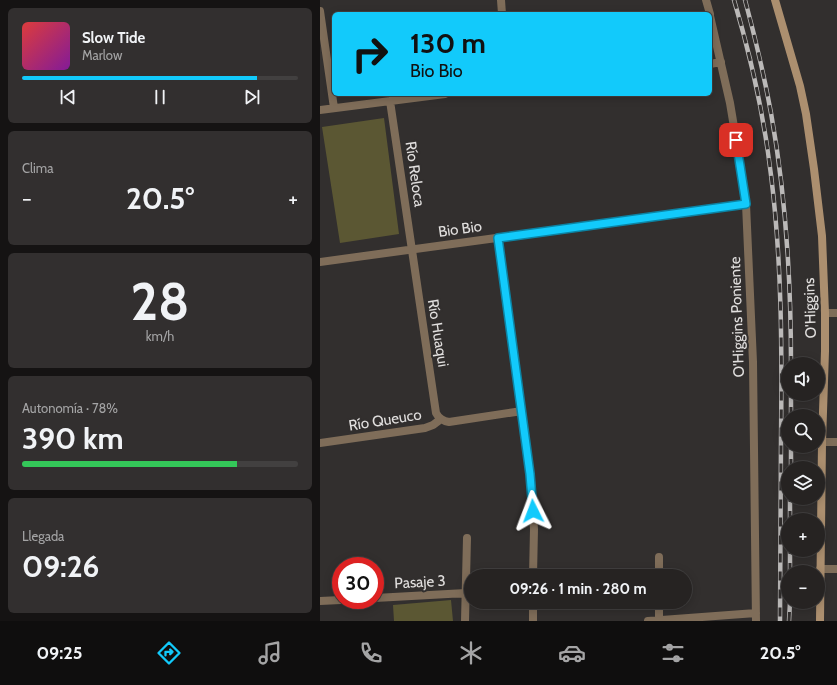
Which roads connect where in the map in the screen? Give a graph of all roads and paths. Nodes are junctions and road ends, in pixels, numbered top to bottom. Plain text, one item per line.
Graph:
1 (501, 0) edge
2 (706, 0) edge
3 (775, 0) edge
4 (320, 11) edge
5 (502, 12) edge
6 (709, 12) edge
7 (712, 24) edge
8 (721, 62) junction
9 (712, 64) edge
10 (332, 94) edge
11 (332, 96) edge
12 (429, 96) edge
13 (390, 101) junction
14 (334, 108) junction
15 (320, 110) edge
16 (746, 204) junction
17 (498, 238) junction
18 (412, 250) junction
19 (320, 262) edge
20 (825, 313) junction
21 (837, 313) edge
22 (823, 409) edge
23 (522, 411) junction
24 (441, 419) junction
25 (825, 442) edge
26 (837, 442) edge
27 (320, 443) edge
28 (822, 453) edge
29 (467, 538) dead end
30 (659, 557) dead end
31 (820, 565) edge
32 (466, 569) edge
33 (533, 569) edge
34 (659, 569) edge
35 (825, 569) edge
36 (837, 569) edge
37 (464, 593) edge
38 (384, 598) edge
39 (332, 600) edge
40 (320, 601) edge
41 (465, 609) edge
42 (533, 609) edge
43 (659, 609) edge
44 (820, 609) edge
45 (756, 617) edge
46 (465, 621) edge
47 (533, 621) edge
48 (648, 621) edge
49 (659, 621) edge
50 (820, 621) edge

1 - 5 street
2 - 6 street, O'Higgins Poniente
3 - 20 street, O'Higgins
4 - 10 street
7 - 8 street, O'Higgins Poniente
8 - 9 street
8 - 16 street, O'Higgins Poniente
11 - 14 street
12 - 13 street
13 - 14 street
13 - 18 street, Río Reloca
14 - 15 street
16 - 17 street, Bio Bio
16 - 45 street, O'Higgins Poniente
17 - 18 street, Bio Bio
17 - 23 street
18 - 19 street, Bio Bio
18 - 24 street, Río Huaqui
20 - 21 street
20 - 22 street, O'Higgins
23 - 24 street, Río Queuco
23 - 33 street
24 - 27 street, Río Queuco
25 - 26 street
28 - 31 street, O'Higgins
29 - 32 street
30 - 34 street
35 - 36 street
37 - 38 street, Pasaje 3
39 - 40 street
41 - 46 street
42 - 47 street
43 - 49 street
44 - 50 street, O'Higgins
45 - 49 street
48 - 49 street

